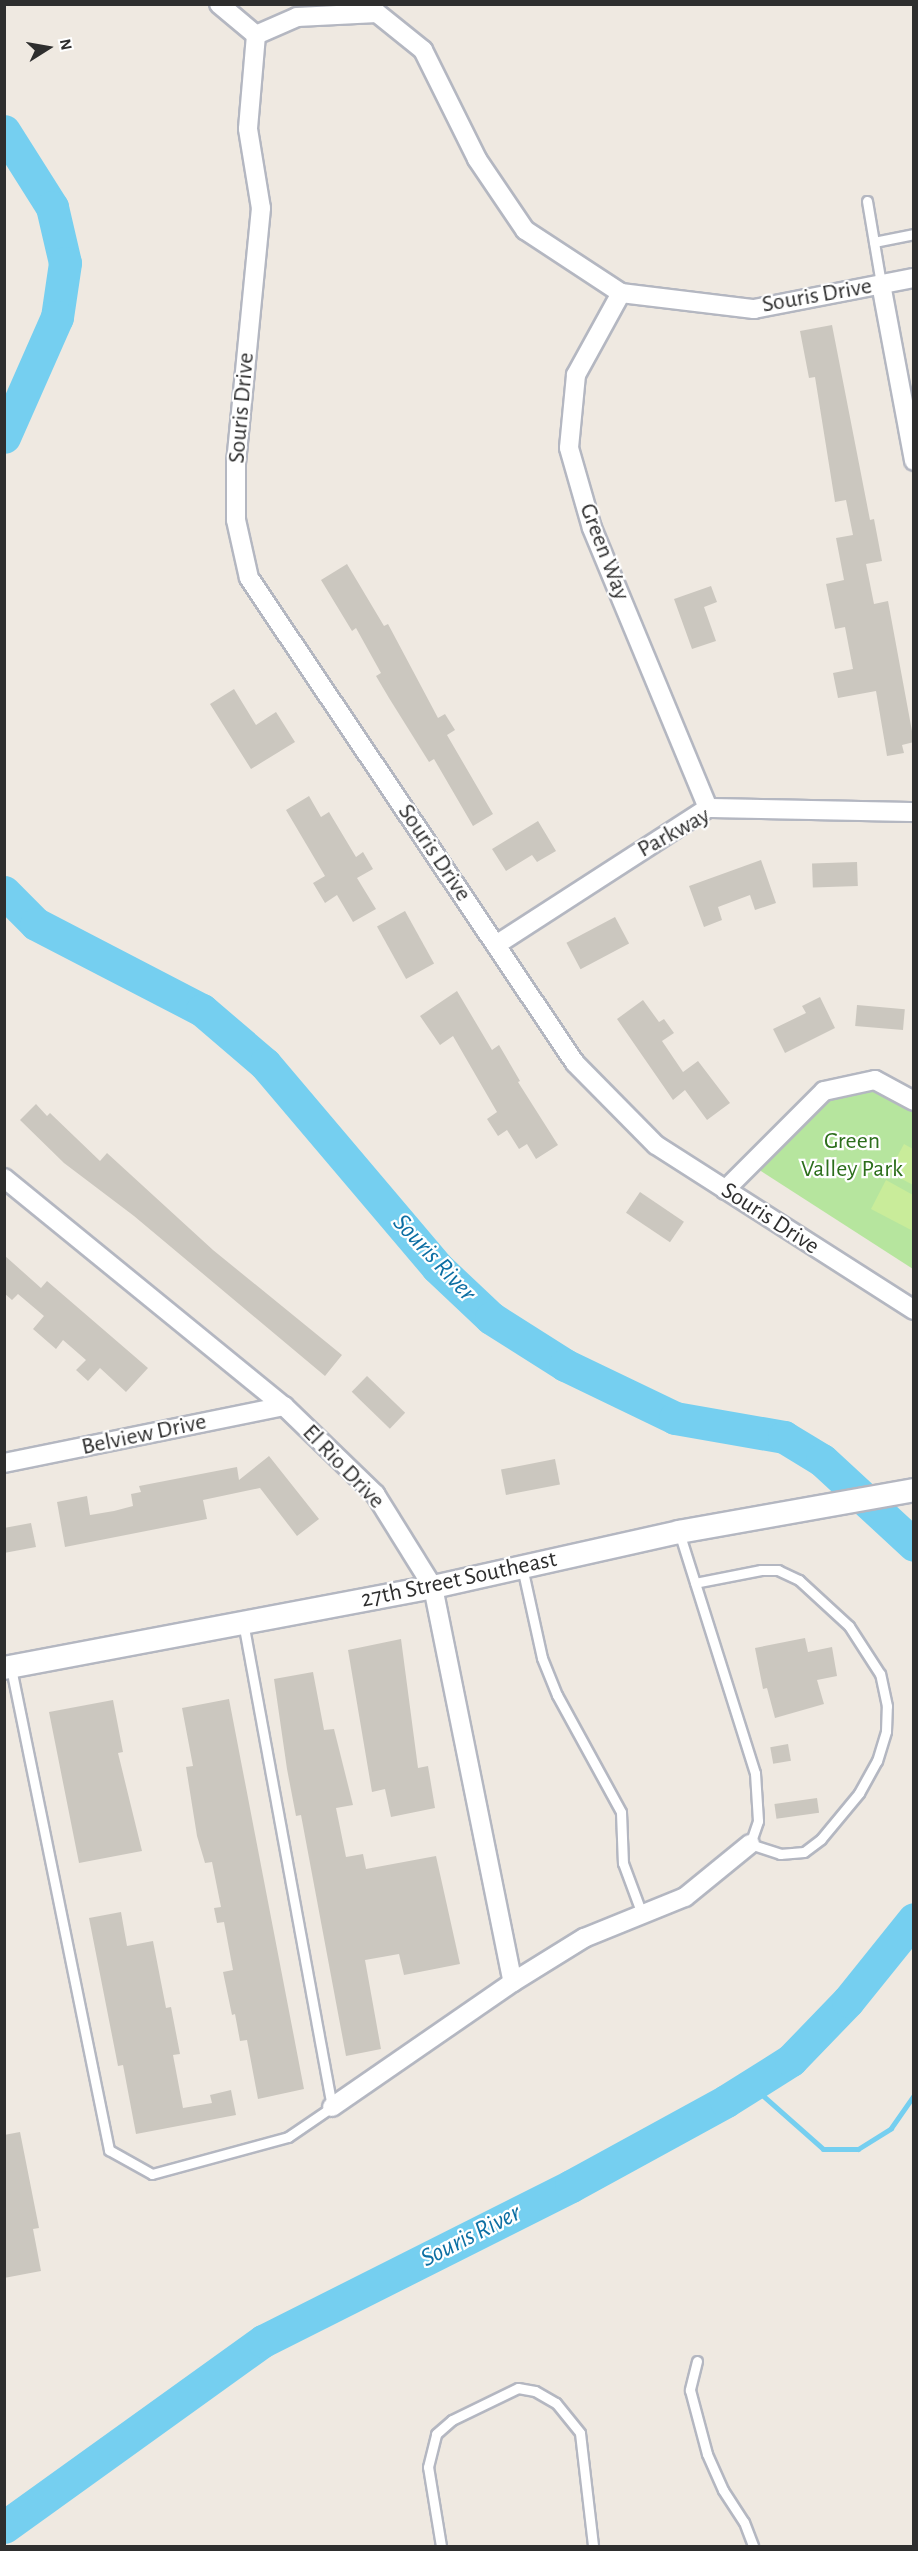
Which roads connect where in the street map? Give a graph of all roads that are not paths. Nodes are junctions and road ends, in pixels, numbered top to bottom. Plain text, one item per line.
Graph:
1 (219, 4) edge
2 (256, 34) junction
3 (867, 201) dead end
4 (914, 234) edge
5 (874, 242) junction
6 (914, 278) edge
7 (881, 284) junction
8 (621, 293) junction
9 (914, 461) edge
10 (708, 808) junction
11 (914, 812) edge
12 (496, 945) junction
13 (914, 1101) edge
14 (4, 1178) edge
15 (725, 1190) junction
16 (914, 1310) edge
17 (284, 1406) junction
18 (4, 1463) edge
19 (914, 1490) edge
20 (679, 1532) junction
21 (522, 1567) junction
22 (695, 1583) junction
23 (433, 1587) junction
24 (243, 1623) junction
25 (8, 1667) edge
26 (750, 1844) junction
27 (642, 1914) junction
28 (513, 1982) junction
29 (332, 2107) junction
30 (697, 2361) dead end
31 (441, 2547) edge
32 (593, 2547) edge
33 (753, 2547) edge

1 - 2 street
2 - 8 street, Souris Drive
2 - 12 street, Souris Drive
3 - 5 lane
4 - 5 lane
5 - 7 lane
6 - 7 street, Souris Drive
7 - 8 street, Souris Drive
7 - 9 street
8 - 10 street, Green Way
10 - 11 street, Parkway
10 - 12 street, Parkway
12 - 15 street, Souris Drive
13 - 15 street
14 - 17 street, El Rio Drive
15 - 16 street, Souris Drive
17 - 18 street, Belview Drive
17 - 23 street, El Rio Drive
19 - 20 street, 27th Street Southeast
20 - 21 street, 27th Street Southeast
20 - 22 lane
21 - 23 street, 27th Street Southeast
21 - 27 lane
22 - 26 lane
22 - 26 lane
23 - 24 street, 27th Street Southeast
23 - 28 street, El Rio Drive
24 - 25 street, 27th Street Southeast
24 - 29 lane
25 - 29 lane
26 - 27 street
27 - 28 street
28 - 29 street
30 - 33 lane
31 - 32 lane

